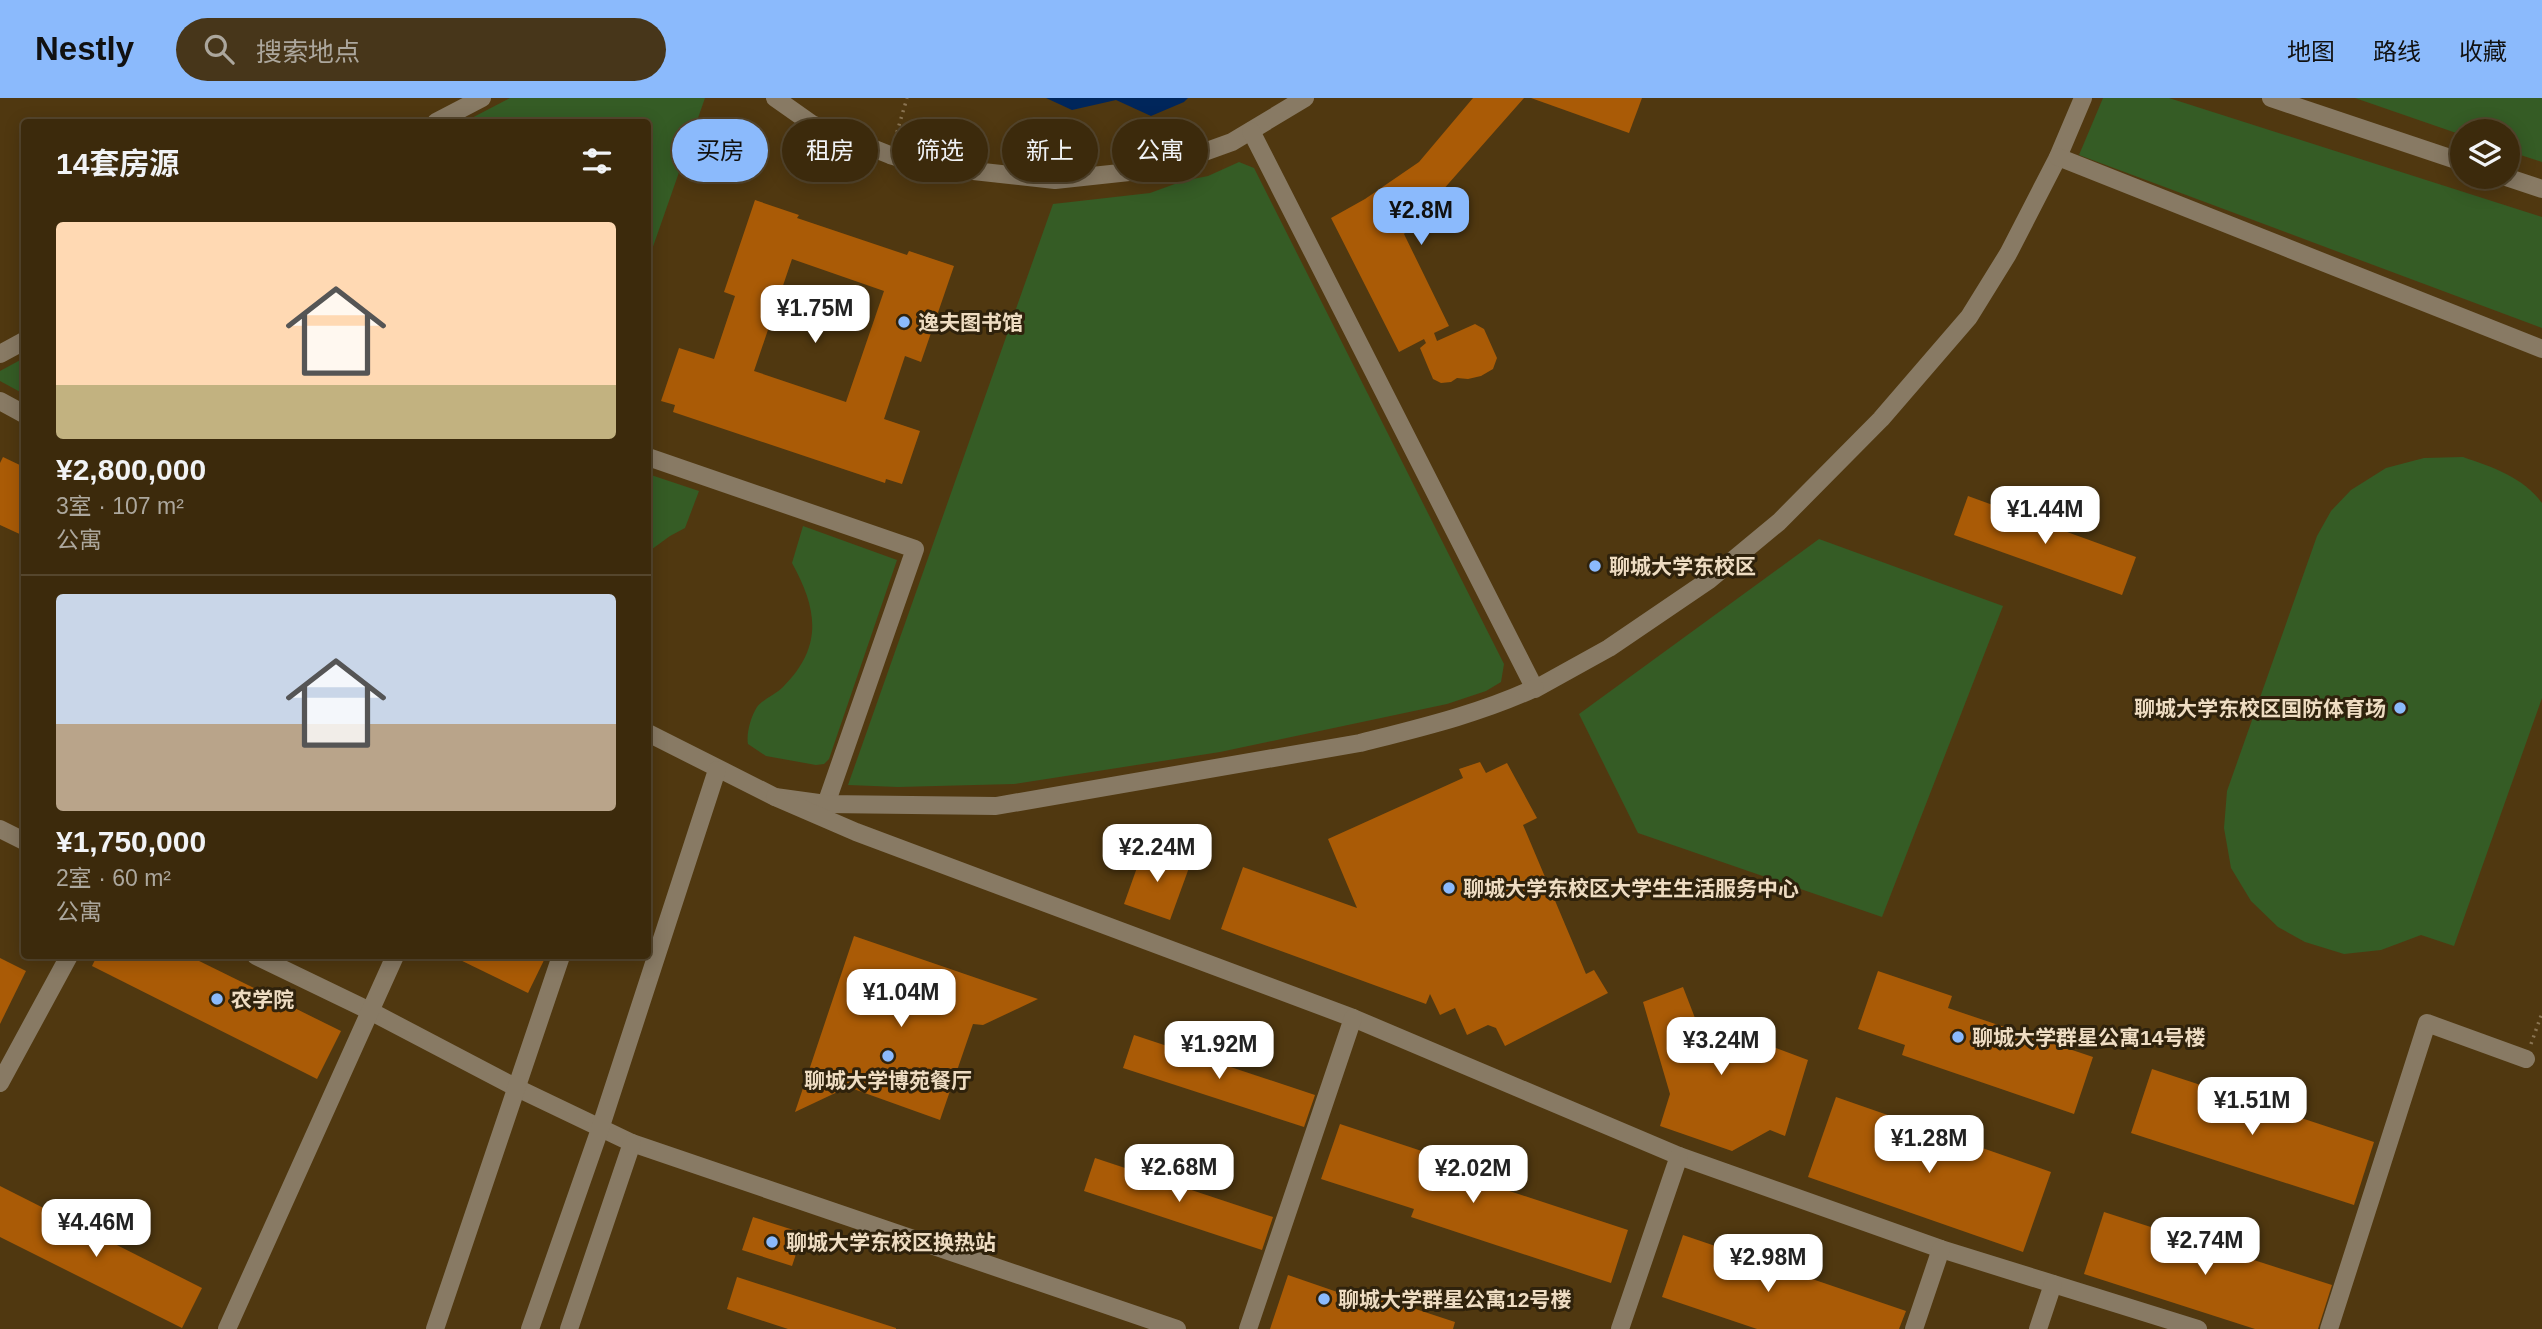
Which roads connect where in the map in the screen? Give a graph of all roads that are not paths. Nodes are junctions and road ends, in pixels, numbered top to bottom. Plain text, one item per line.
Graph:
1 (482, 98) edge
2 (775, 98) edge
3 (1305, 98) edge
4 (2083, 98) edge
5 (2271, 98) edge
6 (442, 119) edge
7 (1251, 131) junction
8 (2058, 157) junction
9 (2450, 158) edge
10 (2520, 182) edge
11 (2542, 189) edge
12 (21, 343) edge
13 (2542, 349) edge
14 (0, 354) edge
15 (0, 401) edge
16 (21, 412) edge
17 (651, 458) edge
18 (1535, 688) junction
19 (651, 735) edge
20 (717, 770) junction
21 (775, 797) junction
22 (865, 803) junction
23 (826, 804) junction
24 (0, 829) edge
25 (856, 832) junction
26 (21, 840) edge
27 (67, 959) edge
28 (262, 959) edge
29 (394, 959) edge
30 (560, 959) edge
31 (370, 1011) junction
32 (1353, 1018) junction
33 (2526, 1059) road end
34 (0, 1083) edge
35 (517, 1088) junction
36 (600, 1129) junction
37 (632, 1143) junction
38 (1679, 1156) junction
39 (1941, 1249) junction
40 (2053, 1284) junction
41 (227, 1329) edge
42 (435, 1329) edge
43 (530, 1329) edge
44 (569, 1329) edge
45 (1177, 1329) edge
46 (1248, 1329) edge
47 (1620, 1329) edge
48 (1914, 1329) edge
49 (2038, 1329) edge
50 (2198, 1329) edge
51 (2329, 1329) edge

1 - 6 street
2 - 7 street
3 - 7 street
4 - 8 street
5 - 9 street
7 - 18 street
8 - 13 street
8 - 18 street
10 - 11 street
12 - 14 street
15 - 16 street
17 - 23 street
18 - 22 street
19 - 20 street
20 - 21 street
20 - 36 street
21 - 23 street
21 - 25 street
22 - 23 street
22 - 25 street
24 - 26 street
25 - 32 street
27 - 34 street
28 - 31 street
29 - 31 street
30 - 35 street
31 - 35 street
31 - 41 street
32 - 38 street
32 - 46 street
33 - 51 street
35 - 36 street
35 - 42 street
36 - 37 street
36 - 43 street
37 - 44 street
37 - 45 street
38 - 39 street
38 - 47 street
39 - 40 street
39 - 48 street
40 - 49 street
40 - 50 street

